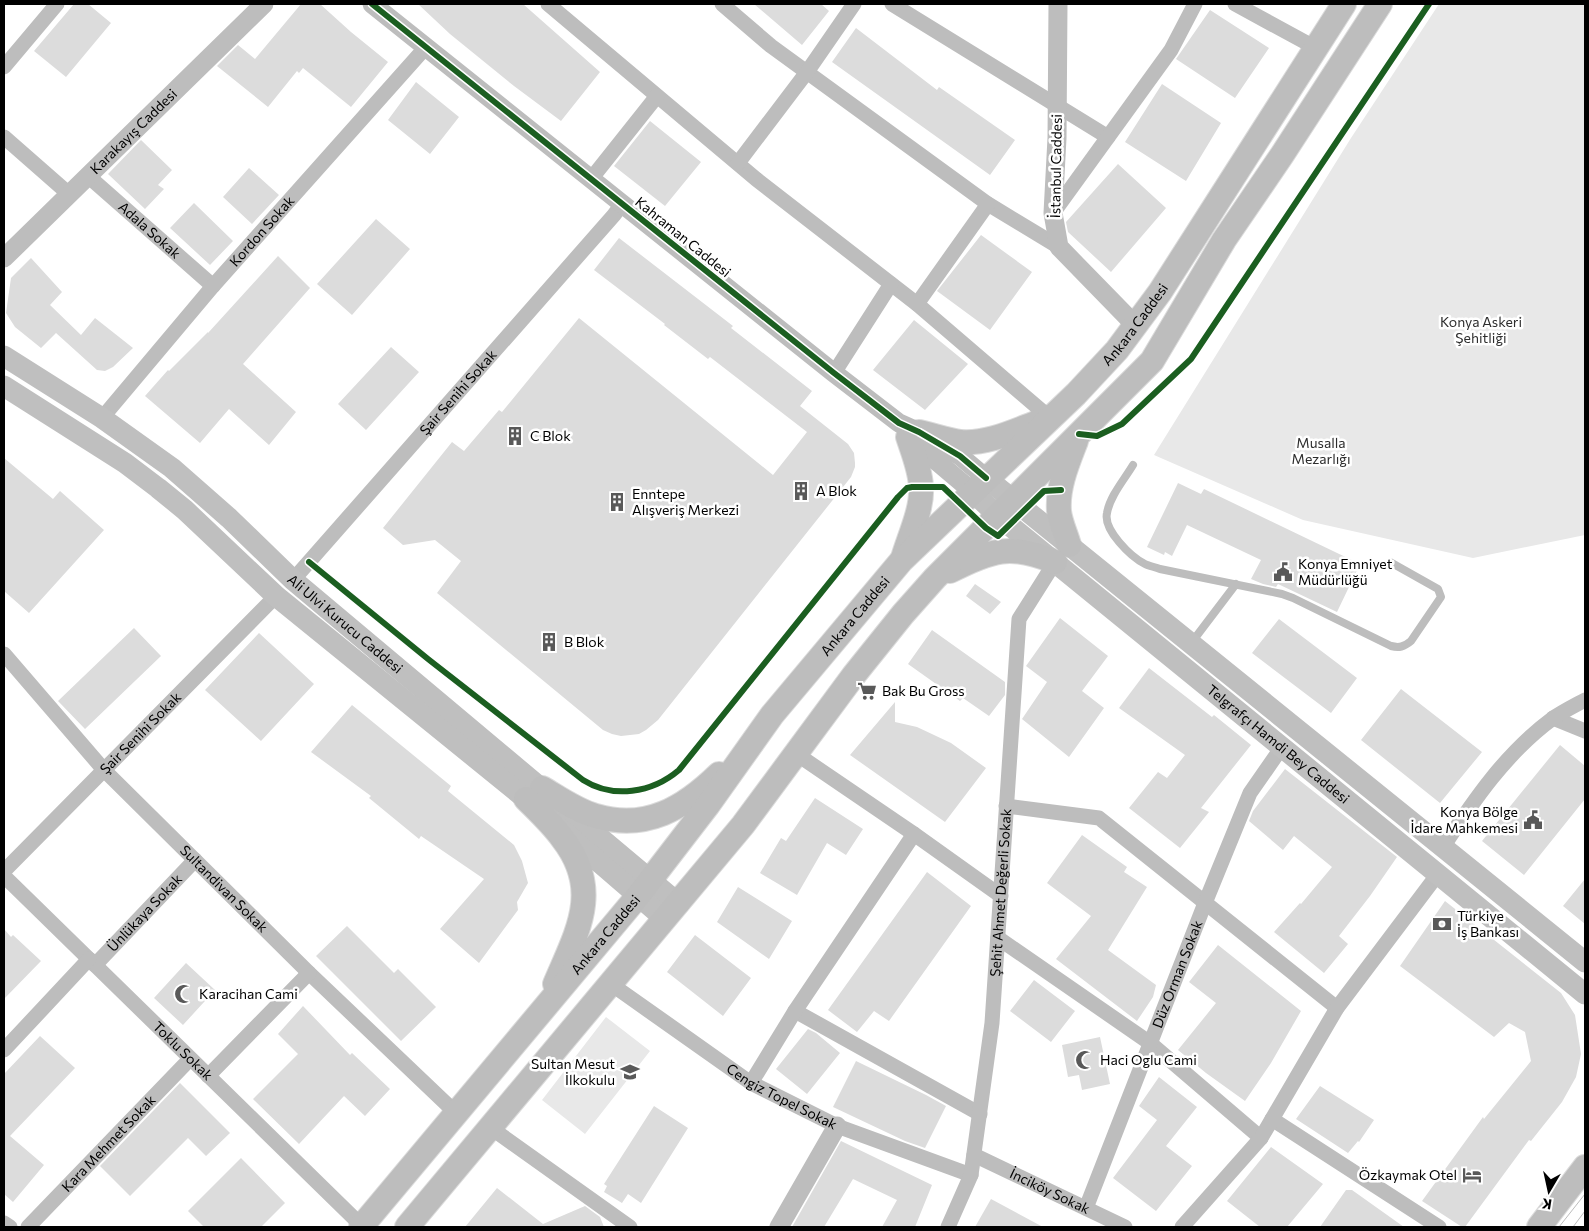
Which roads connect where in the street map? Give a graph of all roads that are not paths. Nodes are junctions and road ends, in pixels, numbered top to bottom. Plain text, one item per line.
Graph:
1 (57, 4) edge
2 (264, 4) edge
3 (372, 4) edge
4 (548, 4) edge
5 (722, 4) edge
6 (854, 4) edge
7 (892, 4) edge
8 (1058, 4) edge
9 (1195, 4) edge
10 (1236, 4) edge
11 (1344, 4) edge
12 (1380, 4) edge
13 (426, 48) junction
14 (1316, 48) junction
15 (4, 67) edge
16 (807, 72) junction
17 (657, 96) junction
18 (1057, 104) junction
19 (4, 137) edge
20 (1108, 137) junction
21 (738, 164) junction
22 (88, 176) junction
23 (591, 179) junction
24 (69, 194) junction
25 (622, 204) junction
26 (988, 204) junction
27 (1053, 213) junction
28 (1059, 247) junction
29 (5, 259) edge
30 (891, 284) junction
31 (213, 286) junction
32 (917, 304) junction
33 (1136, 326) junction
34 (4, 356) edge
35 (834, 374) junction
36 (4, 386) edge
37 (102, 418) junction
38 (1050, 418) junction
39 (909, 431) junction
40 (1079, 434) junction
41 (1132, 465) dead end
42 (980, 485) junction
43 (1006, 508) junction
44 (1062, 554) junction
45 (902, 560) junction
46 (1390, 562) dead end
47 (935, 578) junction
48 (294, 580) junction
49 (1236, 584) junction
50 (276, 596) junction
51 (1191, 643) junction
52 (4, 654) edge
53 (1585, 700) edge
54 (772, 715) junction
55 (1553, 718) junction
56 (1585, 732) edge
57 (1282, 747) junction
58 (795, 753) junction
59 (104, 770) junction
60 (534, 793) junction
61 (1006, 806) junction
62 (914, 834) junction
63 (1443, 847) junction
64 (195, 860) junction
65 (4, 871) edge
66 (1438, 874) junction
67 (4, 876) edge
68 (645, 888) junction
69 (1001, 896) junction
70 (1205, 903) junction
71 (672, 911) junction
72 (998, 938) junction
73 (92, 962) junction
74 (1585, 962) edge
75 (310, 973) junction
76 (611, 984) junction
77 (1585, 994) edge
78 (546, 1006) junction
79 (1337, 1008) junction
80 (795, 1011) junction
81 (1150, 1042) junction
82 (4, 1050) edge
83 (190, 1059) junction
84 (208, 1076) junction
85 (751, 1083) junction
86 (456, 1113) junction
87 (980, 1114) junction
88 (1272, 1119) junction
89 (837, 1126) junction
90 (491, 1128) junction
91 (1261, 1138) junction
92 (1585, 1152) edge
93 (974, 1155) junction
94 (1585, 1167) edge
95 (971, 1175) junction
96 (1569, 1189) junction
97 (1086, 1208) junction
98 (4, 1223) edge
99 (10, 1227) edge
100 (28, 1227) edge
101 (361, 1227) edge
102 (407, 1227) edge
103 (630, 1227) edge
104 (780, 1227) edge
105 (948, 1227) edge
106 (1125, 1227) edge
107 (1182, 1227) edge
108 (1439, 1227) edge
109 (1539, 1227) edge

1 - 15 street
2 - 22 street, Karakayış Caddesi
3 - 13 street, Kahraman Caddesi
4 - 17 street
5 - 16 street
6 - 16 street
7 - 18 street
8 - 18 street, İstanbul Caddesi
9 - 20 street
10 - 14 street
11 - 14 main road, Ankara Caddesi
12 - 40 main road, Ankara Caddesi
13 - 23 street, Kahraman Caddesi
13 - 31 street, Kordon Sokak
14 - 33 main road, Ankara Caddesi
16 - 21 street
16 - 26 street
17 - 21 street
17 - 23 street
18 - 20 street
18 - 27 street, İstanbul Caddesi
19 - 24 street
20 - 27 street
21 - 30 street
22 - 24 street, Karakayış Caddesi
22 - 31 street, Adala Sokak
23 - 25 street, Kahraman Caddesi
24 - 29 street, Karakayış Caddesi
25 - 35 street, Kahraman Caddesi
25 - 48 street, Şair Senihi Sokak
26 - 28 street
26 - 32 street
27 - 28 street, İstanbul Caddesi
28 - 33 street
30 - 32 street
30 - 35 street
31 - 37 street, Kordon Sokak
32 - 38 street
33 - 38 main road, Ankara Caddesi
34 - 37 main road, Ali Ulvi Kurucu Caddesi
35 - 39 street, Kahraman Caddesi
36 - 50 main road, Ali Ulvi Kurucu Caddesi
37 - 48 main road, Ali Ulvi Kurucu Caddesi
38 - 39 main road
38 - 42 main road, Ankara Caddesi
39 - 42 street, Kahraman Caddesi
39 - 45 main road
40 - 43 main road, Ankara Caddesi
40 - 44 main road
41 - 49 lane
42 - 43 main road, Telgrafçı Hamdi Bey Caddesi
42 - 45 main road, Ankara Caddesi
43 - 44 main road, Telgrafçı Hamdi Bey Caddesi
43 - 47 main road, Ankara Caddesi
44 - 47 main road
44 - 51 main road, Telgrafçı Hamdi Bey Caddesi
44 - 57 main road, Telgrafçı Hamdi Bey Caddesi
44 - 61 street, Şehit Ahmet Değerli Sokak
45 - 54 main road, Ankara Caddesi
46 - 49 lane
47 - 58 main road, Ankara Caddesi
48 - 60 main road, Ali Ulvi Kurucu Caddesi
49 - 51 lane
50 - 59 street, Şair Senihi Sokak
50 - 60 main road, Ali Ulvi Kurucu Caddesi
51 - 63 main road, Telgrafçı Hamdi Bey Caddesi
52 - 59 street, Sultandivan Sokak
53 - 55 street
54 - 60 main road
54 - 68 main road, Ankara Caddesi
55 - 56 street
55 - 63 street
57 - 66 main road, Telgrafçı Hamdi Bey Caddesi
57 - 70 street, Düz Orman Sokak
58 - 62 street
58 - 71 main road, Ankara Caddesi
59 - 64 street, Sultandivan Sokak
59 - 65 street, Şair Senihi Sokak
60 - 68 main road, Ali Ulvi Kurucu Caddesi
60 - 78 main road
61 - 69 street, Şehit Ahmet Değerli Sokak
61 - 70 street
62 - 69 street
62 - 80 street
63 - 74 main road, Telgrafçı Hamdi Bey Caddesi
64 - 73 street, Ünlükaya Sokak
64 - 75 street, Sultandivan Sokak
66 - 77 main road, Telgrafçı Hamdi Bey Caddesi
66 - 79 street
67 - 73 street, Toklu Sokak
68 - 71 main road, Ali Ulvi Kurucu Caddesi
68 - 78 main road, Ankara Caddesi
69 - 72 street, Şehit Ahmet Değerli Sokak
70 - 79 street
70 - 81 street, Düz Orman Sokak
71 - 76 main road, Ankara Caddesi
72 - 81 street
72 - 87 street, Şehit Ahmet Değerli Sokak
73 - 82 street, Ünlükaya Sokak
73 - 83 street, Toklu Sokak
75 - 84 street
75 - 86 street, Sultandivan Sokak
76 - 85 street, Cengiz Topel Sokak
76 - 90 main road, Ankara Caddesi
78 - 86 main road, Ankara Caddesi
79 - 88 street
80 - 85 street
80 - 87 street
81 - 91 street
81 - 97 street, Düz Orman Sokak
83 - 84 street, Toklu Sokak
83 - 100 street, Kara Mehmet Sokak
84 - 101 street, Toklu Sokak
85 - 89 street, Cengiz Topel Sokak
86 - 101 main road, Ankara Caddesi
87 - 93 street, Şehit Ahmet Değerli Sokak
88 - 91 street
88 - 108 street
89 - 95 street, Cengiz Topel Sokak
89 - 104 street
90 - 102 main road, Ankara Caddesi
90 - 103 street
91 - 107 street
92 - 96 main road
93 - 95 street, Şehit Ahmet Değerli Sokak
93 - 97 street, İnciköy Sokak
94 - 96 main road
95 - 105 street, Şehit Ahmet Değerli Sokak
96 - 109 main road
97 - 106 street, İnciköy Sokak
98 - 99 street

